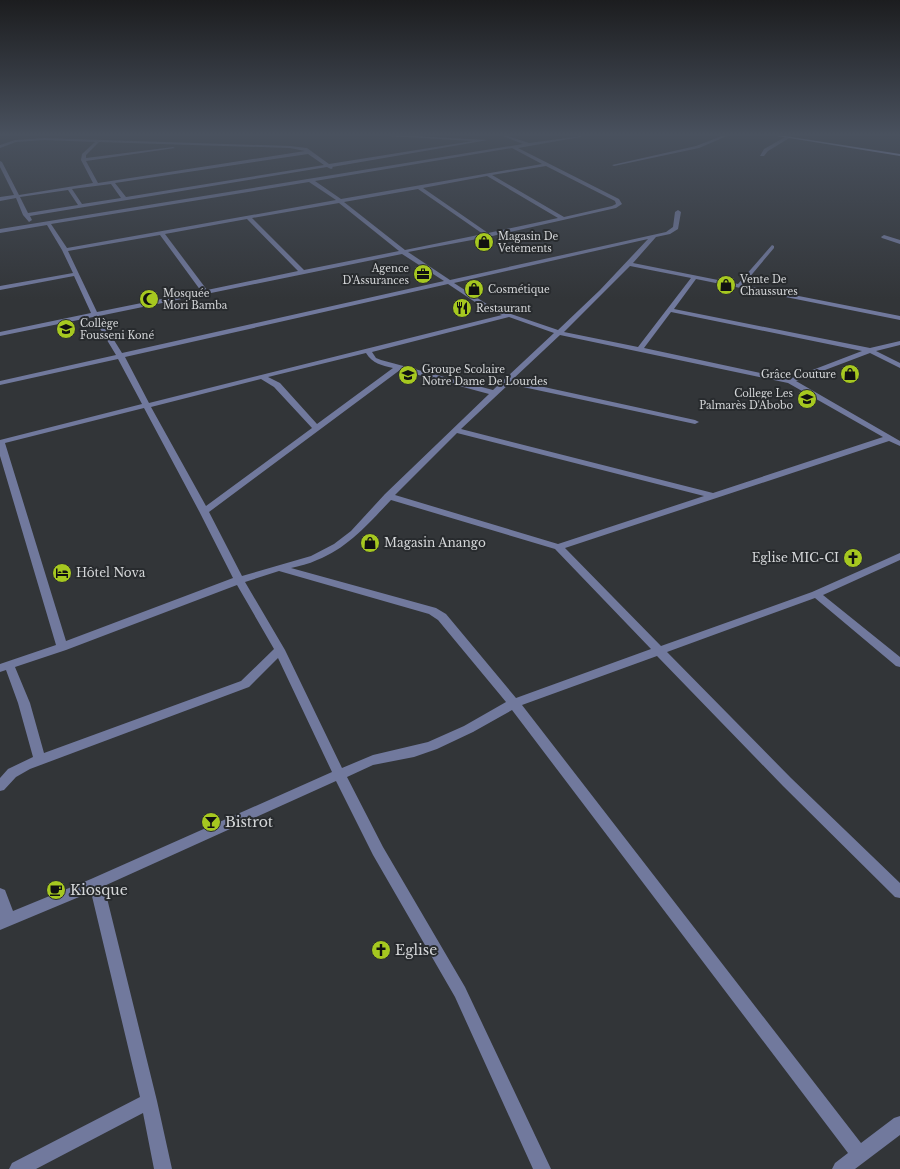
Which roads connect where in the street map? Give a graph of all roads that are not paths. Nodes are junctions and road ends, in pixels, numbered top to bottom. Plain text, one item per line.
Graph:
1 (15, 191) edge
2 (53, 191) edge
3 (71, 191) edge
4 (118, 191) edge
5 (174, 191) edge
6 (246, 191) edge
7 (325, 191) edge
8 (399, 191) edge
9 (424, 191) edge
10 (514, 191) edge
11 (599, 191) edge
12 (165, 192) joint
13 (18, 196) junction
14 (124, 198) junction
15 (0, 199) edge
16 (340, 201) junction
17 (81, 206) junction
18 (678, 212) dead end
19 (26, 215) junction
20 (248, 217) junction
21 (563, 219) junction
22 (48, 223) junction
23 (31, 226) junction
24 (0, 231) edge
25 (162, 233) junction
26 (488, 235) junction
27 (655, 236) junction
28 (884, 237) dead end
29 (900, 242) edge
30 (772, 247) dead end
31 (65, 250) junction
32 (404, 252) junction
33 (630, 264) junction
34 (303, 272) junction
35 (76, 274) junction
36 (694, 278) junction
37 (449, 283) junction
38 (739, 286) junction
39 (0, 288) edge
40 (205, 292) junction
41 (671, 310) junction
42 (95, 314) junction
43 (510, 316) junction
44 (900, 318) edge
45 (560, 333) junction
46 (0, 334) edge
47 (900, 344) edge
48 (639, 350) junction
49 (870, 350) junction
50 (368, 351) junction
51 (121, 357) junction
52 (900, 366) edge
53 (398, 368) junction
54 (262, 377) junction
55 (507, 381) junction
56 (790, 381) junction
57 (0, 383) edge
58 (495, 393) junction
59 (146, 406) junction
60 (695, 422) dead end
61 (316, 428) junction
62 (455, 430) junction
63 (888, 438) junction
64 (0, 442) edge
65 (900, 444) edge
66 (388, 496) junction
67 (716, 496) junction
68 (204, 511) junction
69 (558, 547) junction
70 (900, 556) edge
71 (279, 568) junction
72 (240, 580) junction
73 (816, 594) junction
74 (62, 647) junction
75 (280, 650) junction
76 (659, 652) junction
77 (900, 663) edge
78 (4, 667) edge
79 (514, 703) junction
80 (40, 759) junction
81 (340, 776) junction
82 (0, 786) edge
83 (96, 883) junction
84 (900, 892) edge
85 (0, 895) edge
86 (4, 921) edge
87 (149, 1101) junction
88 (900, 1124) edge
89 (860, 1155) junction
90 (18, 1169) edge
91 (162, 1169) edge
92 (542, 1169) edge
93 (841, 1169) edge

1 - 13 street
2 - 13 street
3 - 17 street
4 - 14 street
5 - 12 street
6 - 22 street
7 - 16 street
8 - 16 street
9 - 26 street
10 - 21 street
11 - 21 street
12 - 14 street
13 - 15 street
13 - 19 street
14 - 17 street
16 - 20 street
16 - 32 street
17 - 19 street
18 - 27 street
19 - 23 street
20 - 25 street
20 - 34 street
21 - 26 street
22 - 23 street
22 - 31 street
23 - 24 street
25 - 31 street
25 - 40 street
26 - 32 street
27 - 33 street
27 - 37 street
28 - 29 street
30 - 38 street
31 - 35 street
32 - 34 street
32 - 37 street
33 - 36 street
33 - 45 street
34 - 40 street
35 - 39 street
35 - 42 street
36 - 38 street
36 - 41 street
37 - 43 street
37 - 51 street
38 - 44 street
40 - 42 street
41 - 48 street
41 - 49 street
42 - 46 street
42 - 51 street
43 - 45 street
43 - 50 street
45 - 48 street
45 - 55 street
47 - 49 street
48 - 56 street
49 - 52 street
49 - 56 street
50 - 53 street
50 - 54 street
51 - 57 street
51 - 59 street
53 - 58 street
53 - 61 street
54 - 59 street
54 - 61 street
55 - 58 street
55 - 60 street
56 - 63 street
58 - 62 street
59 - 64 street
59 - 68 street
61 - 68 street
62 - 66 street
62 - 67 street
63 - 65 street
63 - 67 street
64 - 74 street
66 - 69 street
66 - 71 street
67 - 69 street
68 - 72 street
69 - 76 street
70 - 73 street
71 - 72 street
71 - 79 street
72 - 74 street
72 - 75 street
73 - 76 street
73 - 77 street
74 - 78 street
75 - 80 street
75 - 81 street
76 - 79 street
76 - 84 street
78 - 80 street
79 - 81 street
79 - 89 street
80 - 82 street
81 - 83 street
81 - 92 street
83 - 86 street
83 - 87 street
85 - 86 street
87 - 90 street
87 - 91 street
88 - 89 street
89 - 93 street

